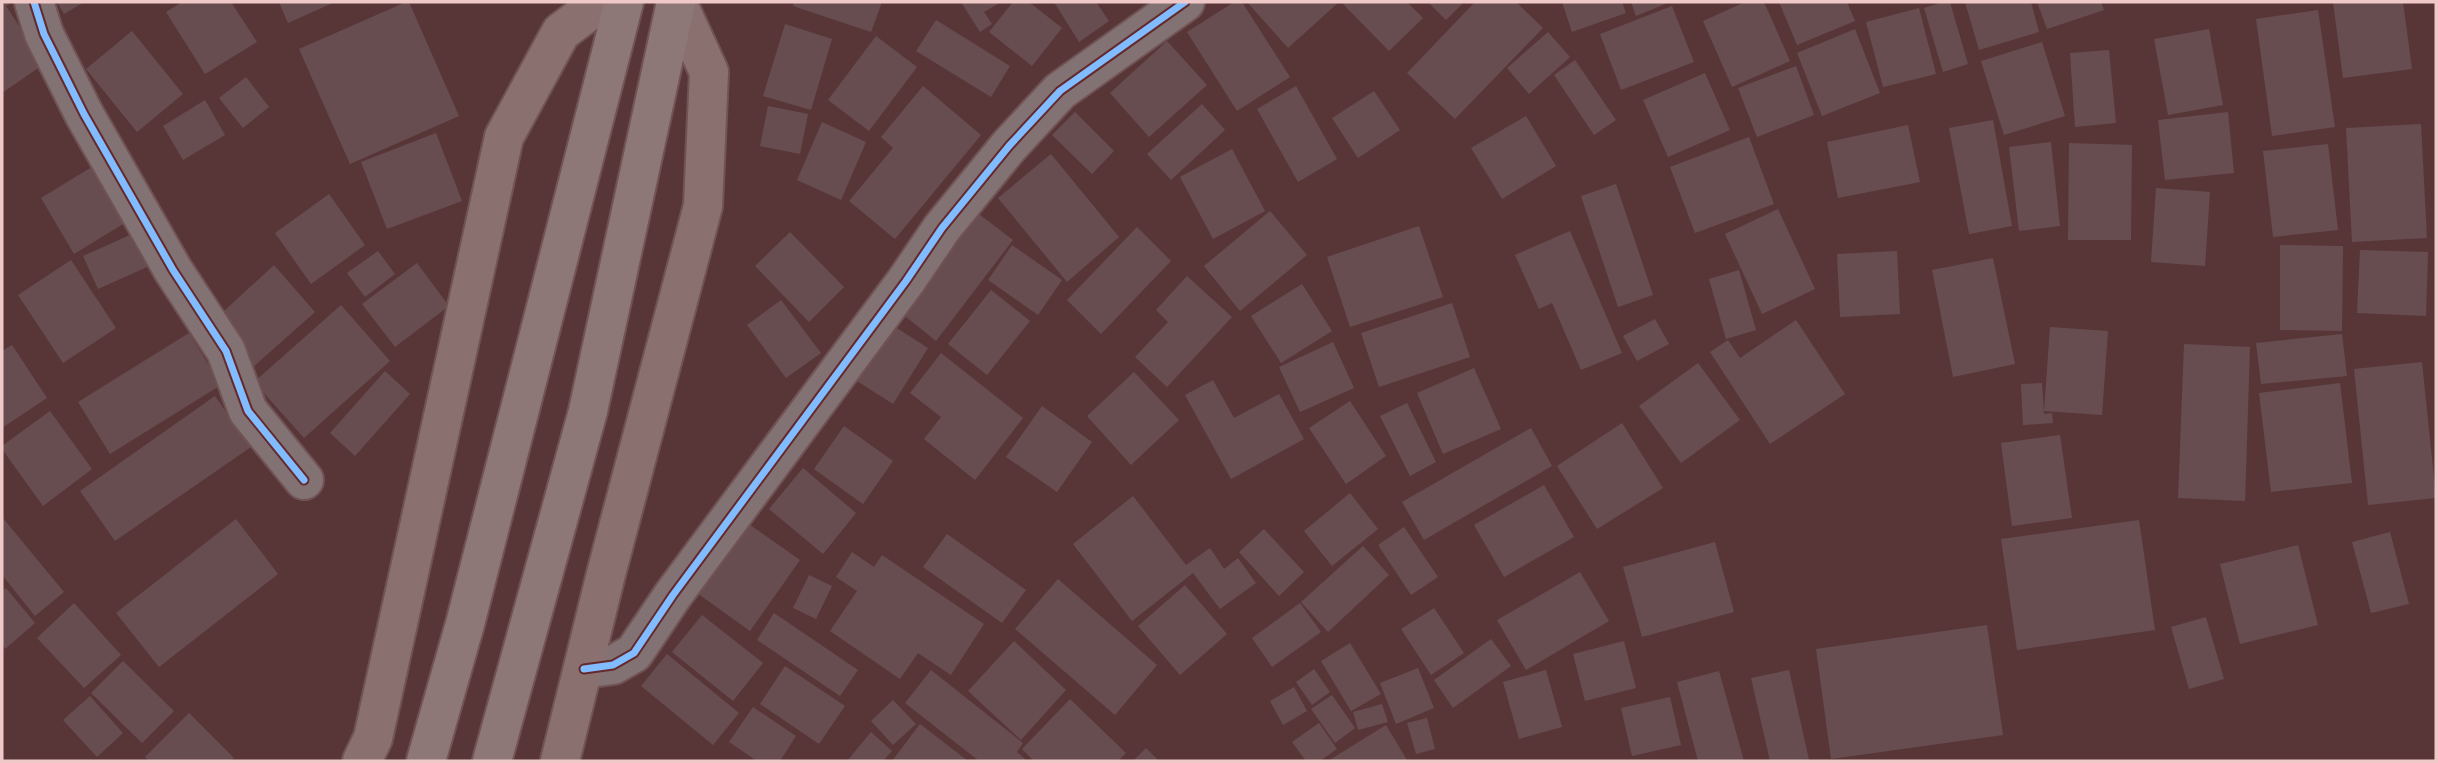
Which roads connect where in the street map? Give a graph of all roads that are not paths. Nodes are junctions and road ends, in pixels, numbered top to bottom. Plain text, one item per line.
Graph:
1 (34, 2) edge
2 (601, 2) edge
3 (624, 2) edge
4 (676, 2) edge
5 (1185, 2) edge
6 (304, 480) dead end
7 (584, 669) junction
8 (362, 761) edge
9 (426, 761) edge
10 (492, 761) edge
11 (561, 761) edge

1 - 6 street
2 - 8 main road
3 - 9 highway
4 - 7 main road
4 - 10 highway
5 - 7 street
7 - 11 main road

